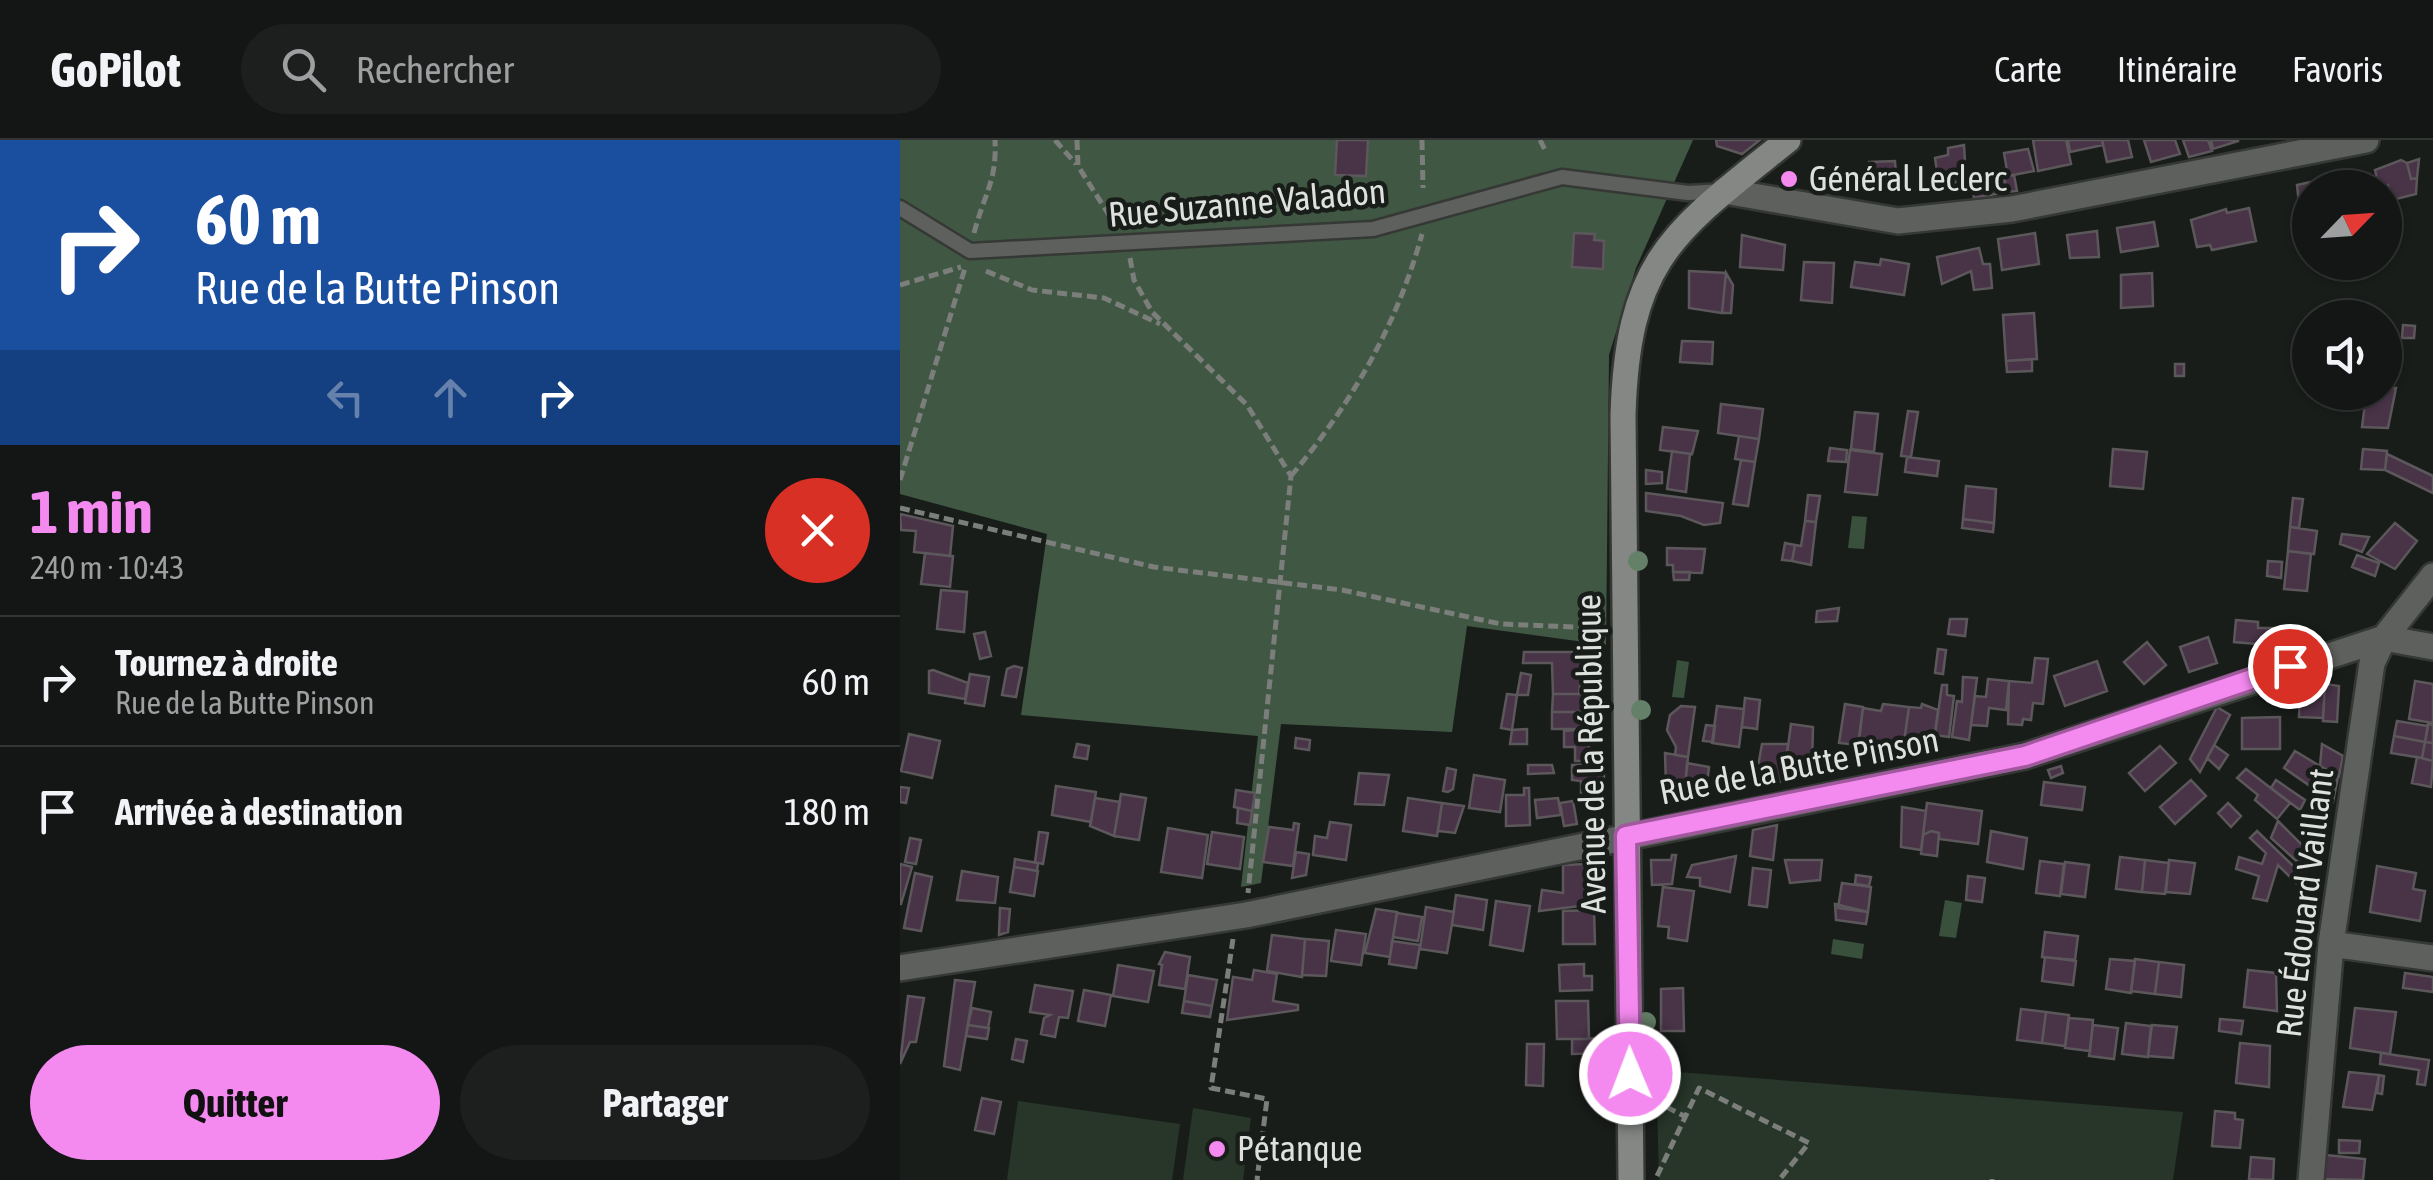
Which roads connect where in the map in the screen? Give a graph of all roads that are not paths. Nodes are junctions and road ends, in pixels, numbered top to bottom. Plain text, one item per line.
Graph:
1 (1788, 140) edge
2 (2366, 140) edge
3 (1724, 191) junction
4 (900, 208) edge
5 (2433, 576) edge
6 (2384, 638) junction
7 (2433, 647) edge
8 (1626, 836) junction
9 (2331, 944) junction
10 (2433, 958) edge
11 (900, 968) edge
12 (1631, 1180) edge
13 (2311, 1180) edge

1 - 3 street, Avenue de la République
2 - 3 street
3 - 4 lane, Rue Suzanne Valadon
3 - 8 street, Avenue de la République
5 - 6 street
6 - 7 street
6 - 8 street, Rue de la Butte Pinson
6 - 9 street, Rue Édouard Vaillant
8 - 11 street, Rue de la Butte Pinson
8 - 12 street, Avenue de la République
9 - 10 street
9 - 13 street, Rue Édouard Vaillant

